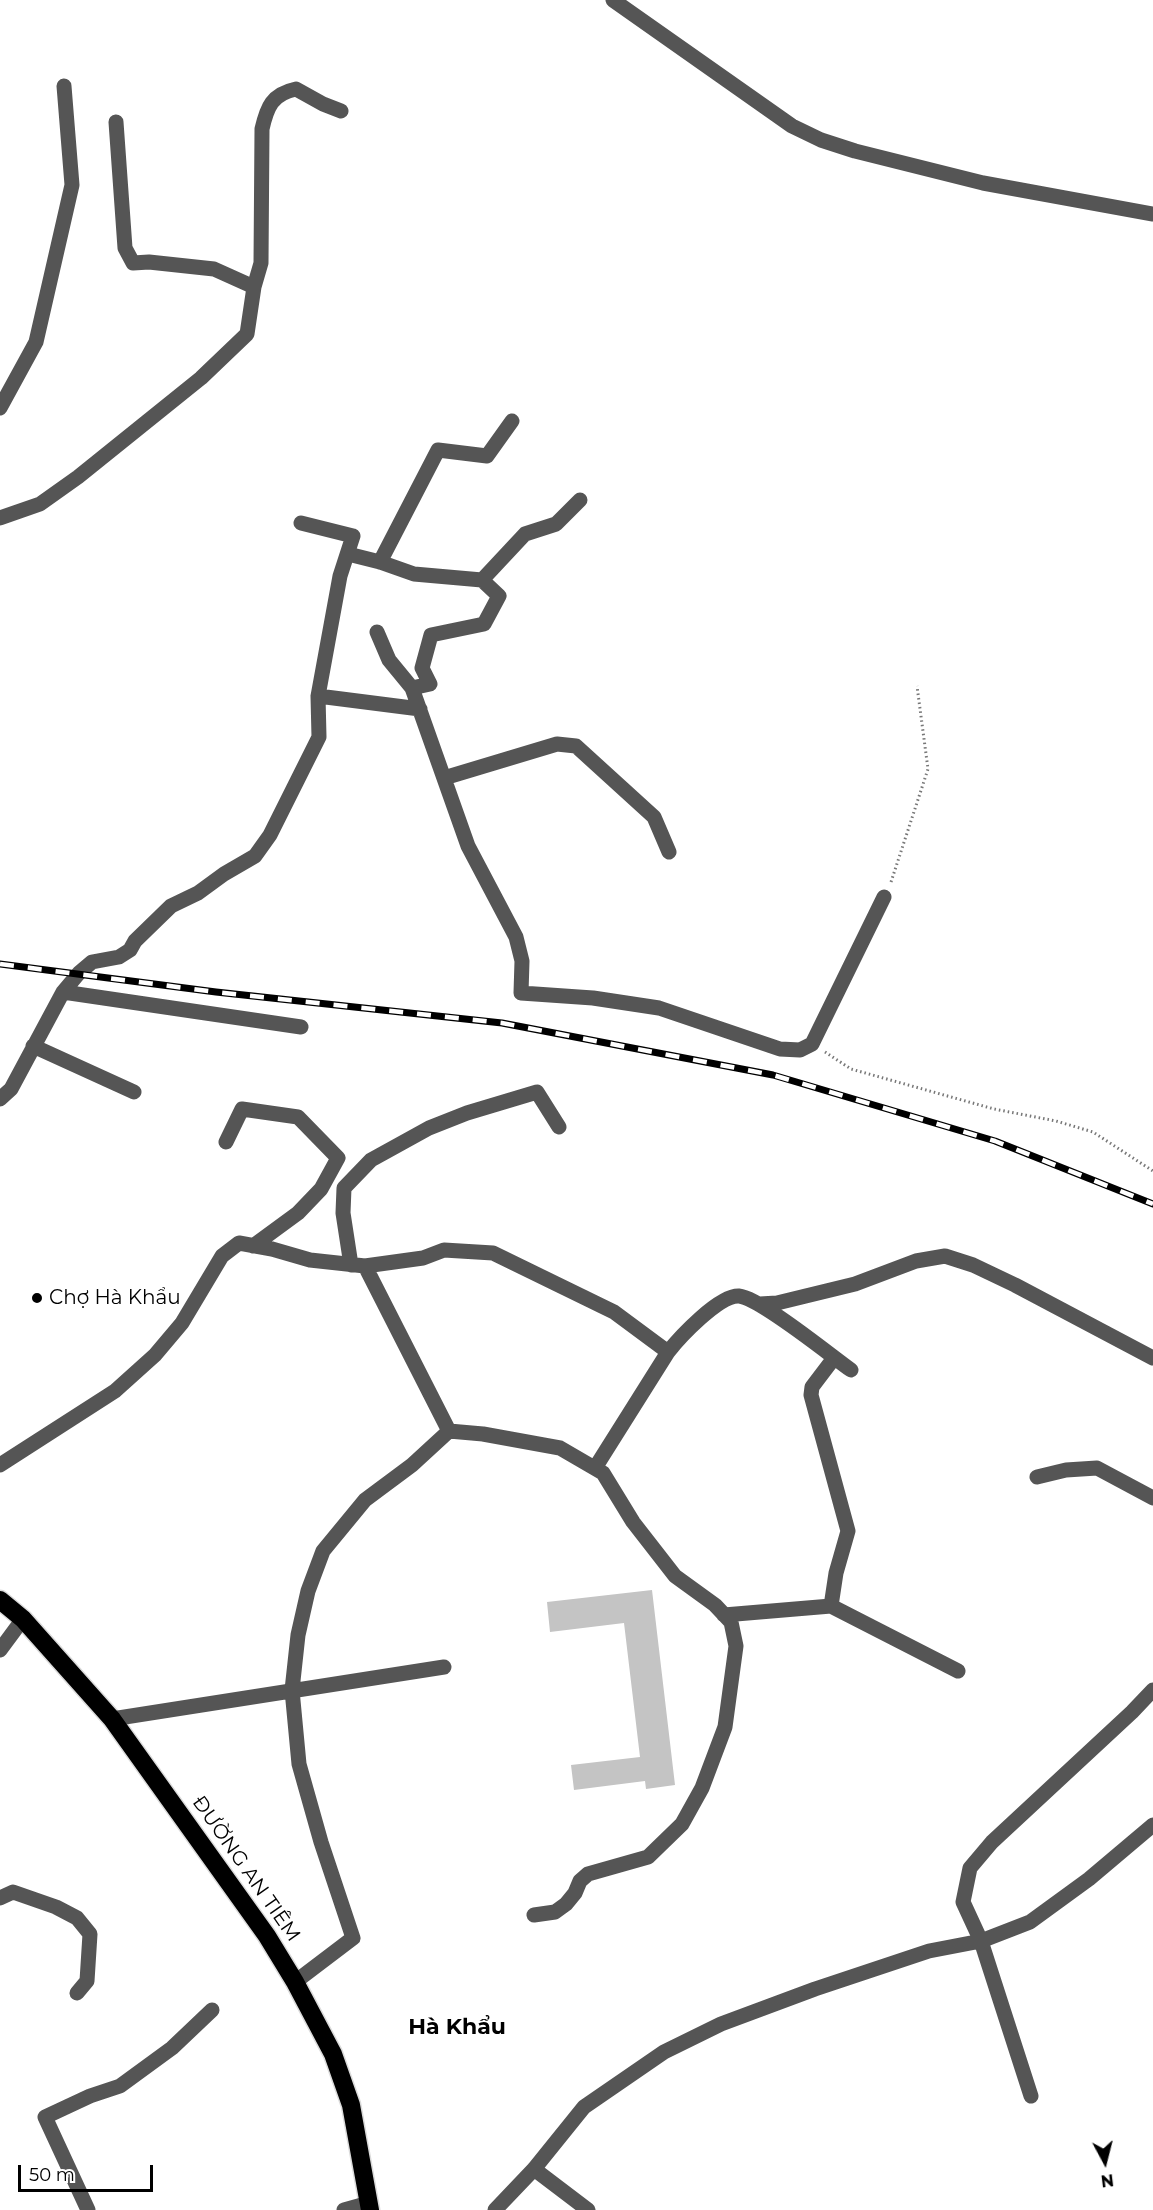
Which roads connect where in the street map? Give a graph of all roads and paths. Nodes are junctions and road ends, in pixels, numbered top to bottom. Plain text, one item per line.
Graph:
1 (613, 0) edge
2 (64, 86) dead end
3 (341, 111) dead end
4 (116, 122) dead end
5 (1153, 214) edge
6 (254, 287) junction
7 (0, 408) edge
8 (512, 422) dead end
9 (580, 500) dead end
10 (0, 518) edge
11 (301, 523) dead end
12 (348, 554) junction
13 (380, 562) junction
14 (482, 580) junction
15 (377, 632) dead end
16 (917, 686) dead end
17 (412, 688) junction
18 (318, 696) junction
19 (420, 709) junction
20 (444, 778) junction
21 (669, 852) dead end
22 (884, 897) joint
23 (63, 992) junction
24 (301, 1027) dead end
25 (812, 1044) junction
26 (33, 1046) junction
27 (134, 1092) dead end
28 (0, 1099) edge
29 (559, 1127) dead end
30 (226, 1142) dead end
31 (1153, 1171) edge
32 (321, 1190) junction
33 (344, 1198) junction
34 (253, 1246) junction
35 (358, 1266) junction
36 (760, 1304) junction
37 (668, 1352) junction
38 (834, 1358) junction
39 (1153, 1358) edge
40 (851, 1370) dead end
41 (449, 1431) junction
42 (0, 1465) edge
43 (596, 1468) junction
44 (1037, 1477) dead end
45 (1153, 1498) edge
46 (0, 1600) edge
47 (831, 1606) junction
48 (724, 1615) junction
49 (23, 1619) junction
50 (0, 1650) edge
51 (444, 1667) dead end
52 (958, 1671) dead end
53 (292, 1690) junction
54 (1153, 1690) edge
55 (112, 1719) junction
56 (1153, 1825) edge
57 (0, 1898) edge
58 (534, 1915) dead end
59 (981, 1941) junction
60 (295, 1982) junction
61 (77, 1994) dead end
62 (212, 2010) dead end
63 (1031, 2096) dead end
64 (534, 2169) junction
65 (370, 2207) edge
66 (88, 2210) edge
67 (344, 2210) edge
68 (495, 2210) edge
69 (588, 2210) edge

1 - 5 street
2 - 7 street
3 - 6 street
4 - 6 street
6 - 10 street
8 - 13 street
9 - 14 street
11 - 12 street
12 - 13 street
12 - 18 street
13 - 14 street
14 - 17 street
15 - 17 street
16 - 22 path
17 - 19 street
18 - 19 street
18 - 23 street
19 - 20 street
20 - 21 street
20 - 25 street
22 - 25 street
23 - 24 street
23 - 26 street
25 - 31 path
26 - 27 street
26 - 28 street
29 - 33 street
30 - 32 street
32 - 33 street
32 - 34 street
33 - 35 street
34 - 35 street
34 - 42 street
35 - 37 street
35 - 41 street
36 - 37 street
36 - 38 street
36 - 39 street
37 - 43 street
38 - 40 street
38 - 47 street
41 - 43 street
41 - 53 street
43 - 48 street
44 - 45 street
46 - 49 highway, ĐƯỜNG AN TIÊM
47 - 48 street
47 - 52 street
48 - 58 street
49 - 50 street
49 - 55 highway, ĐƯỜNG AN TIÊM
51 - 53 street
53 - 55 street
53 - 60 street
54 - 59 street
55 - 60 highway, ĐƯỜNG AN TIÊM
56 - 59 street
57 - 61 street
59 - 63 street
59 - 64 street
60 - 65 highway, ĐƯỜNG AN TIÊM
62 - 66 street
64 - 68 street
64 - 69 street
65 - 67 street

